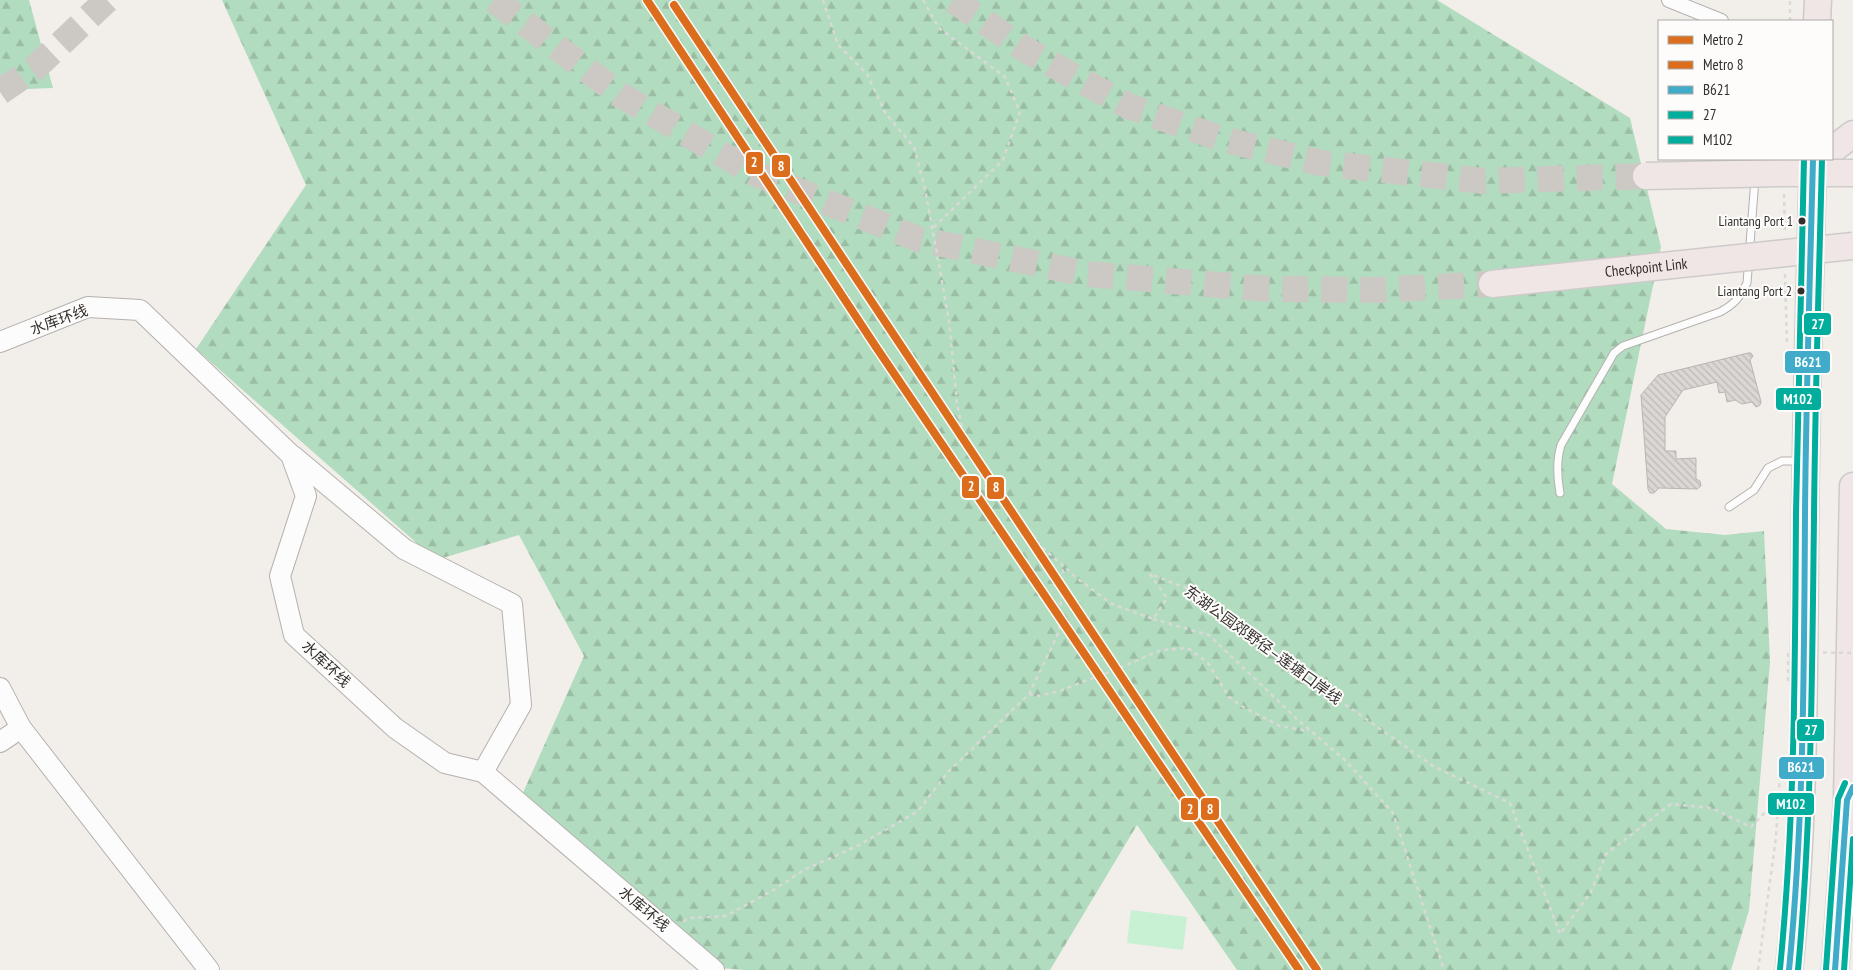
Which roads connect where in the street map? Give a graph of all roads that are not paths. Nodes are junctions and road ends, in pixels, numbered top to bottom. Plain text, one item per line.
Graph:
1 (1669, 0) edge
2 (1818, 0) edge
3 (1719, 20) edge
4 (1817, 20) edge
5 (1853, 134) edge
6 (1833, 149) edge
7 (1813, 160) edge
8 (1814, 160) edge
9 (1756, 168) dead end
10 (1853, 174) edge
11 (1646, 176) tunnel mouth
12 (1783, 180) junction
13 (1853, 229) edge
14 (1792, 243) junction
15 (1853, 246) edge
16 (1492, 284) tunnel mouth
17 (0, 342) edge
18 (291, 455) junction
19 (1806, 462) junction
20 (1853, 486) edge
21 (1560, 493) dead end
22 (1728, 507) dead end
23 (0, 688) edge
24 (21, 728) junction
25 (0, 742) edge
26 (483, 772) junction
27 (1850, 794) edge
28 (1842, 959) edge
29 (209, 970) edge
30 (714, 970) edge
31 (1789, 970) edge

1 - 3 street
2 - 4 highway
5 - 6 highway
7 - 12 highway
8 - 19 highway
9 - 21 lane
10 - 12 highway, bridge
11 - 12 highway, bridge
13 - 14 highway, bridge
14 - 15 highway, Checkpoint Link, bridge
14 - 16 highway, Checkpoint Link, bridge
17 - 18 street, 水库环线
18 - 26 street, 水库环线
18 - 26 street
19 - 22 lane
19 - 31 highway
20 - 27 highway
23 - 24 street
24 - 25 street
24 - 29 street
26 - 30 street, 水库环线
27 - 28 highway

